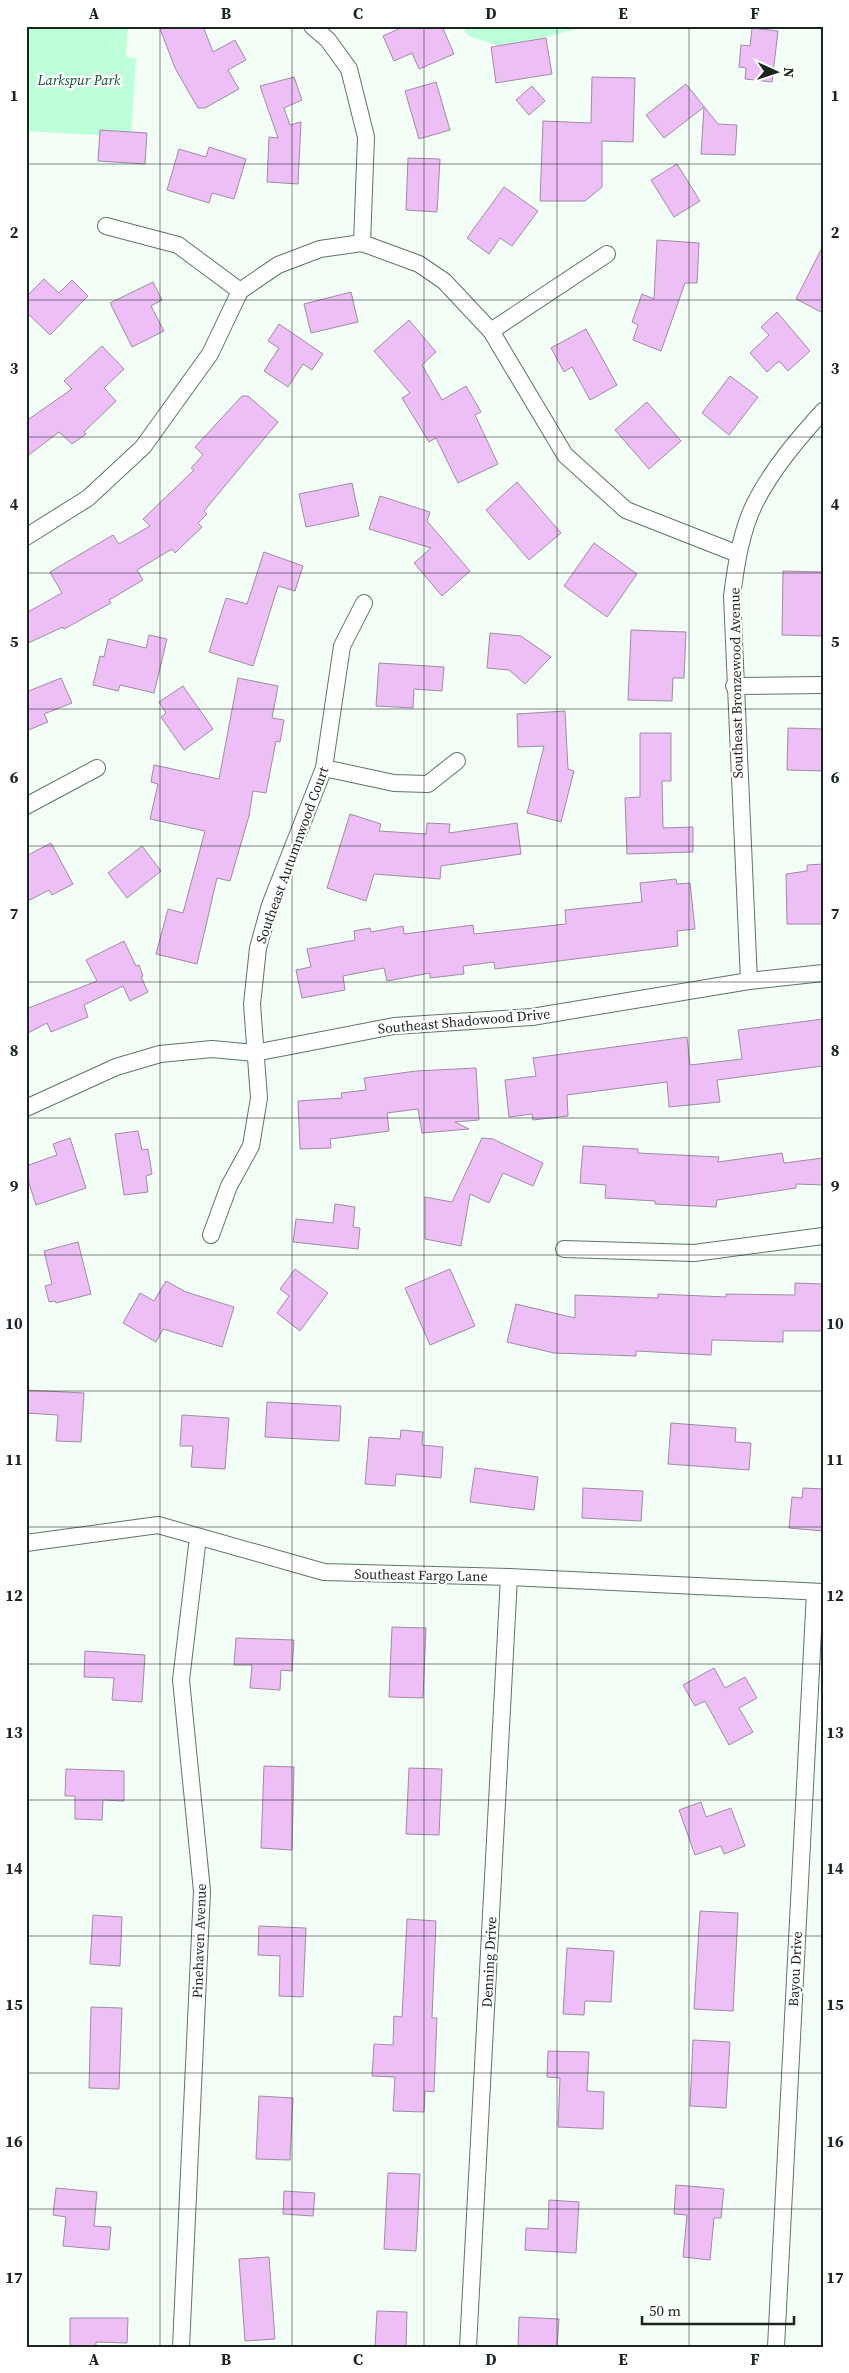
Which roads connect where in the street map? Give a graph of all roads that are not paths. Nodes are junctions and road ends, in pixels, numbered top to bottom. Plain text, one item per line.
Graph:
1 (312, 26) edge
2 (106, 226) dead end
3 (362, 243) junction
4 (607, 254) dead end
5 (240, 291) junction
6 (491, 331) junction
7 (823, 411) edge
8 (26, 537) edge
9 (738, 554) junction
10 (364, 602) dead end
11 (823, 684) edge
12 (734, 686) junction
13 (457, 761) dead end
14 (97, 768) dead end
15 (324, 768) junction
16 (26, 806) edge
17 (823, 973) edge
18 (749, 981) junction
19 (255, 1053) junction
20 (26, 1108) edge
21 (211, 1235) dead end
22 (823, 1236) edge
23 (564, 1249) dead end
24 (198, 1537) junction
25 (26, 1543) edge
26 (509, 1577) junction
27 (819, 1592) edge
28 (182, 2347) edge
29 (468, 2347) edge
30 (776, 2347) edge

1 - 3 street
2 - 5 street
3 - 5 street
3 - 6 street
4 - 6 street
5 - 8 street
6 - 9 street
7 - 9 street, Southeast Bronzewood Avenue
9 - 12 street, Southeast Bronzewood Avenue
10 - 15 street, Southeast Autumnwood Court
11 - 12 street
12 - 18 street, Southeast Bronzewood Avenue
13 - 15 street
14 - 16 street
15 - 19 street, Southeast Autumnwood Court
17 - 18 street, Southeast Shadowood Drive
18 - 19 street, Southeast Shadowood Drive
19 - 20 street, Southeast Shadowood Drive
19 - 21 street, Southeast Autumnwood Court
22 - 23 street
24 - 25 street, Southeast Fargo Lane
24 - 26 street, Southeast Fargo Lane
24 - 28 street, Pinehaven Avenue
26 - 27 street, Southeast Fargo Lane
26 - 29 street, Denning Drive
27 - 30 street, Bayou Drive

